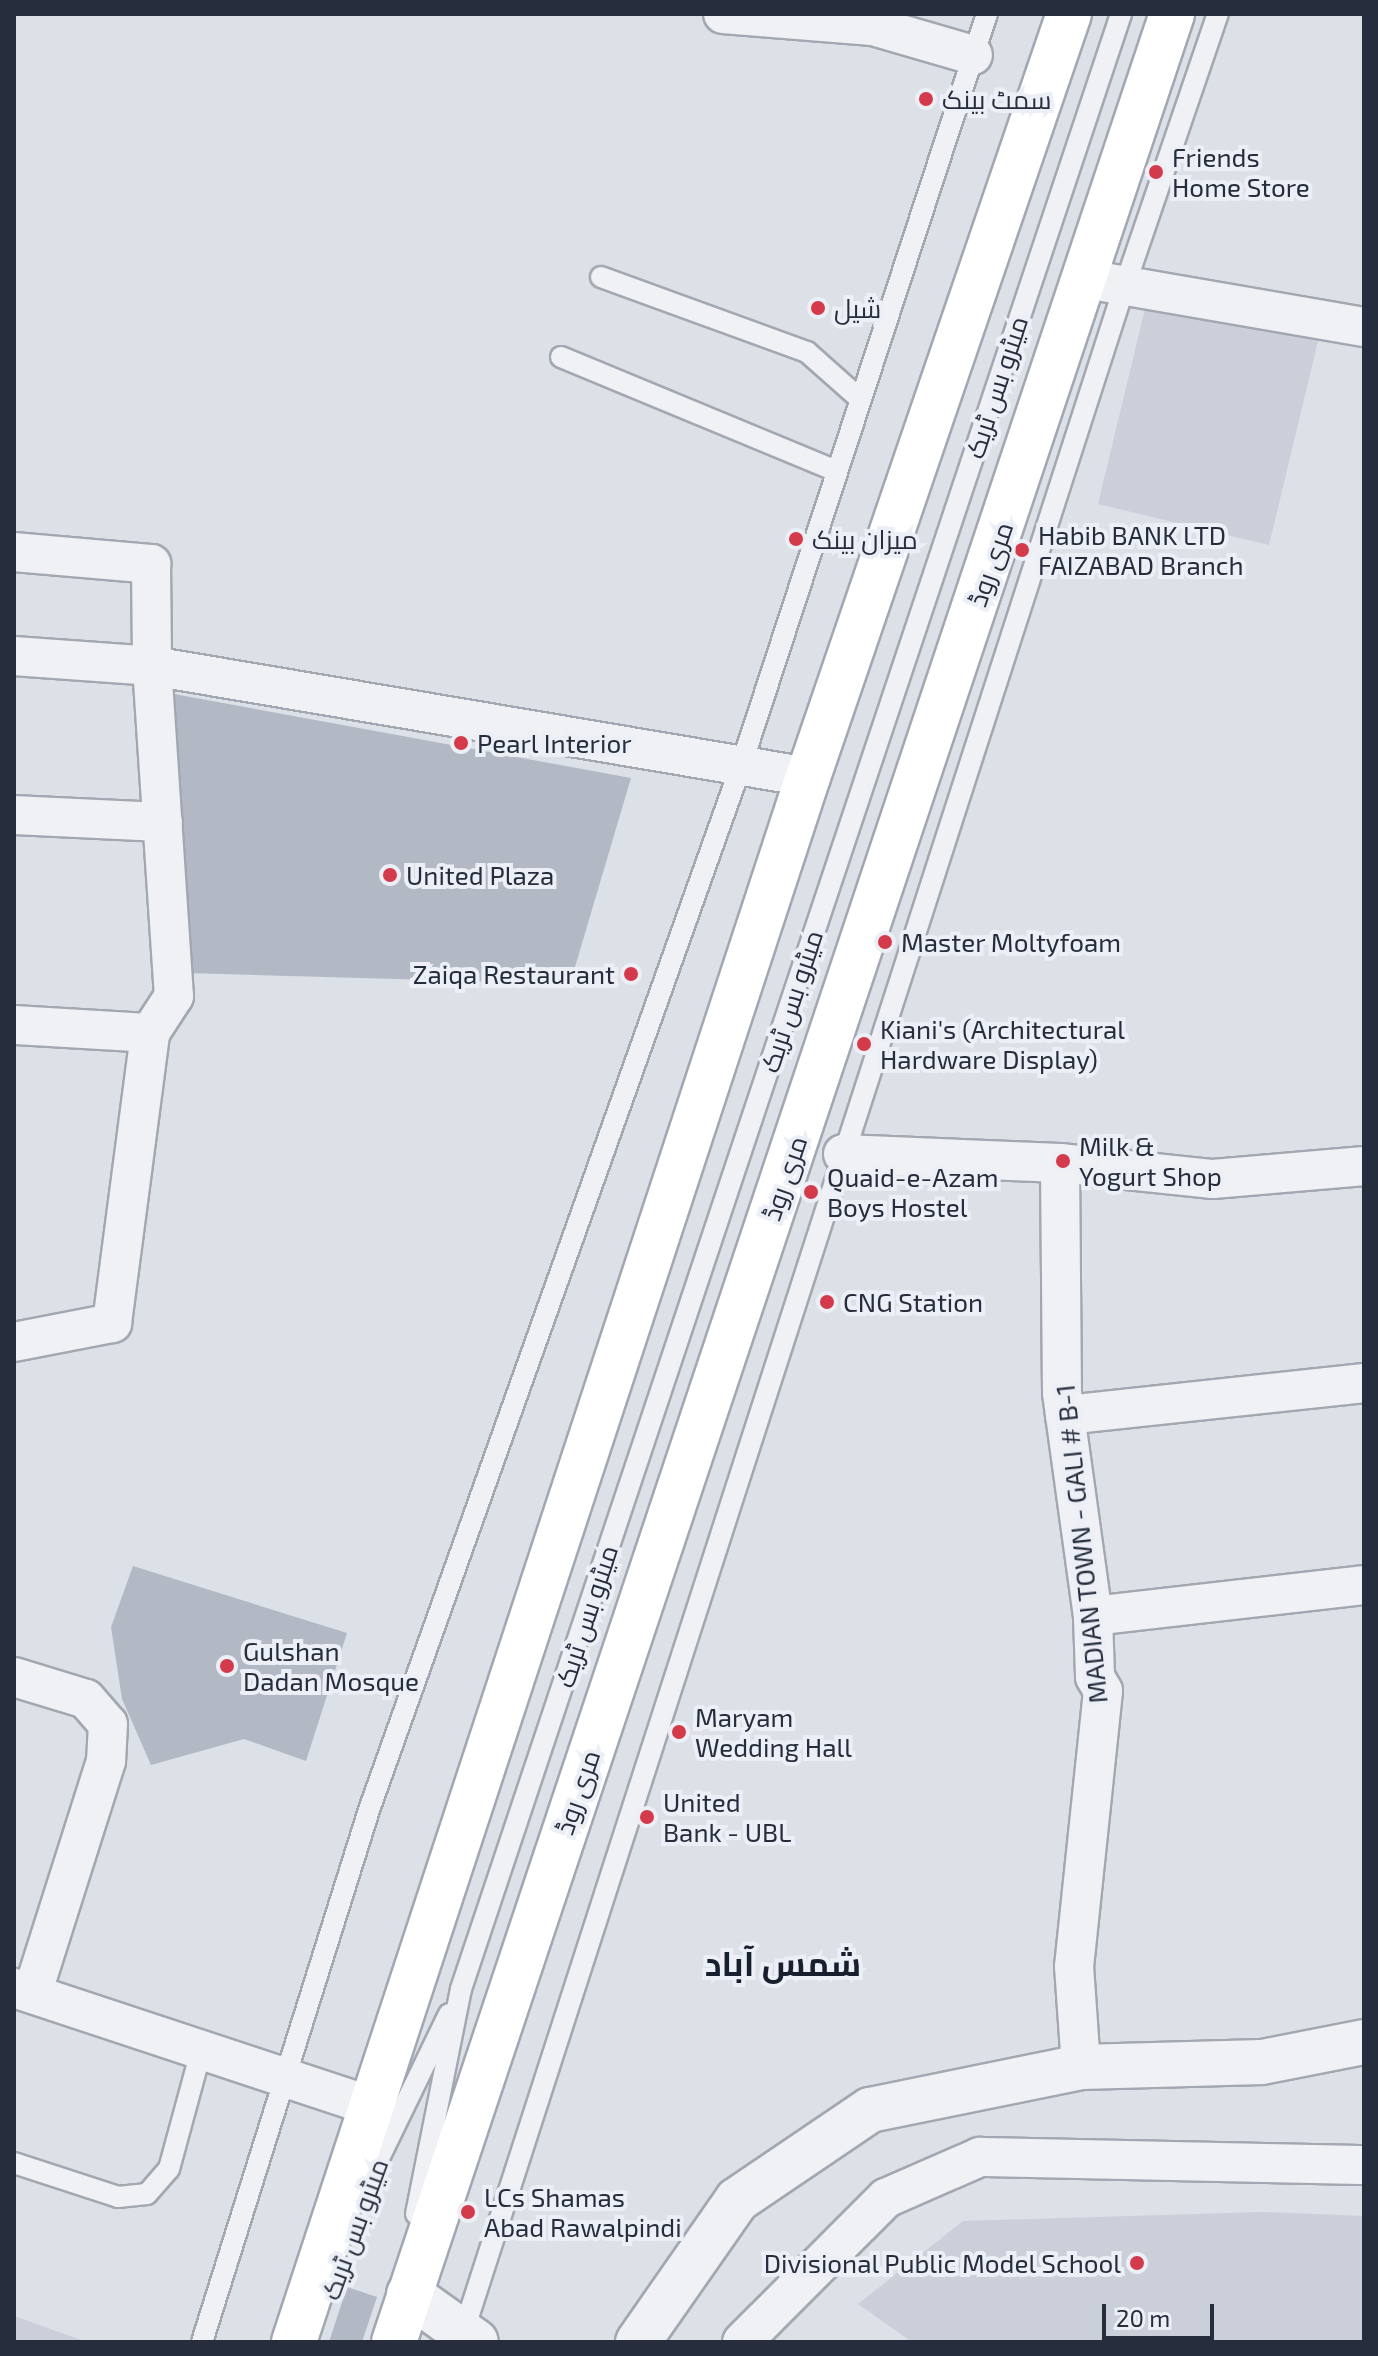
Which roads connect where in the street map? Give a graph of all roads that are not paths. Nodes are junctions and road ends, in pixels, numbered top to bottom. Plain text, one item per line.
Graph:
1 (723, 14) edge
2 (987, 14) edge
3 (1069, 14) edge
4 (1121, 14) edge
5 (1172, 14) edge
6 (1218, 14) edge
7 (973, 55) junction
8 (601, 277) dead end
9 (1105, 282) junction
10 (1364, 327) edge
11 (561, 357) dead end
12 (860, 399) junction
13 (836, 471) junction
14 (14, 552) edge
15 (14, 656) edge
16 (152, 666) junction
17 (741, 766) junction
18 (808, 777) junction
19 (14, 815) edge
20 (163, 822) junction
21 (14, 1025) edge
22 (150, 1033) junction
23 (843, 1154) junction
24 (1060, 1163) junction
25 (1364, 1166) edge
26 (14, 1342) edge
27 (1364, 1383) edge
28 (1065, 1415) junction
29 (1364, 1585) edge
30 (1093, 1616) junction
31 (14, 1677) edge
32 (461, 1989) junction
33 (23, 1991) edge
34 (1364, 2042) edge
35 (201, 2051) junction
36 (1081, 2067) junction
37 (284, 2078) junction
38 (373, 2107) junction
39 (14, 2163) edge
40 (1364, 2165) edge
41 (409, 2294) junction
42 (469, 2338) edge
43 (202, 2342) edge
44 (294, 2342) edge
45 (313, 2342) edge
46 (375, 2342) edge
47 (394, 2342) edge
48 (638, 2342) edge
49 (742, 2342) edge

1 - 7 street
2 - 7 lane
3 - 18 main road
4 - 32 lane, میٹرو بس ٹریک
5 - 9 main road, مری روڈ
6 - 9 lane
7 - 12 lane
8 - 12 lane
9 - 10 street
9 - 23 lane
9 - 41 main road, مری روڈ
11 - 13 lane
12 - 13 lane
13 - 17 lane
14 - 16 street
15 - 16 street
16 - 17 street
16 - 20 street
17 - 18 street
17 - 37 lane
18 - 38 main road
19 - 20 street
20 - 22 street
21 - 22 street
22 - 26 street
23 - 24 street
23 - 42 lane
24 - 25 street
24 - 28 street, MADIAN TOWN - GALI # B-1
27 - 28 street
28 - 30 street, MADIAN TOWN - GALI # B-1
29 - 30 street
30 - 36 street, MADIAN TOWN - GALI # B-1
31 - 33 street
32 - 45 lane, میٹرو بس ٹریک
32 - 46 lane, میٹرو بس ٹریک
33 - 35 street
34 - 36 street
35 - 37 street
35 - 39 lane
36 - 48 street
37 - 38 street
37 - 43 lane
38 - 44 main road
40 - 49 street
41 - 42 street
41 - 47 main road, مری روڈ

